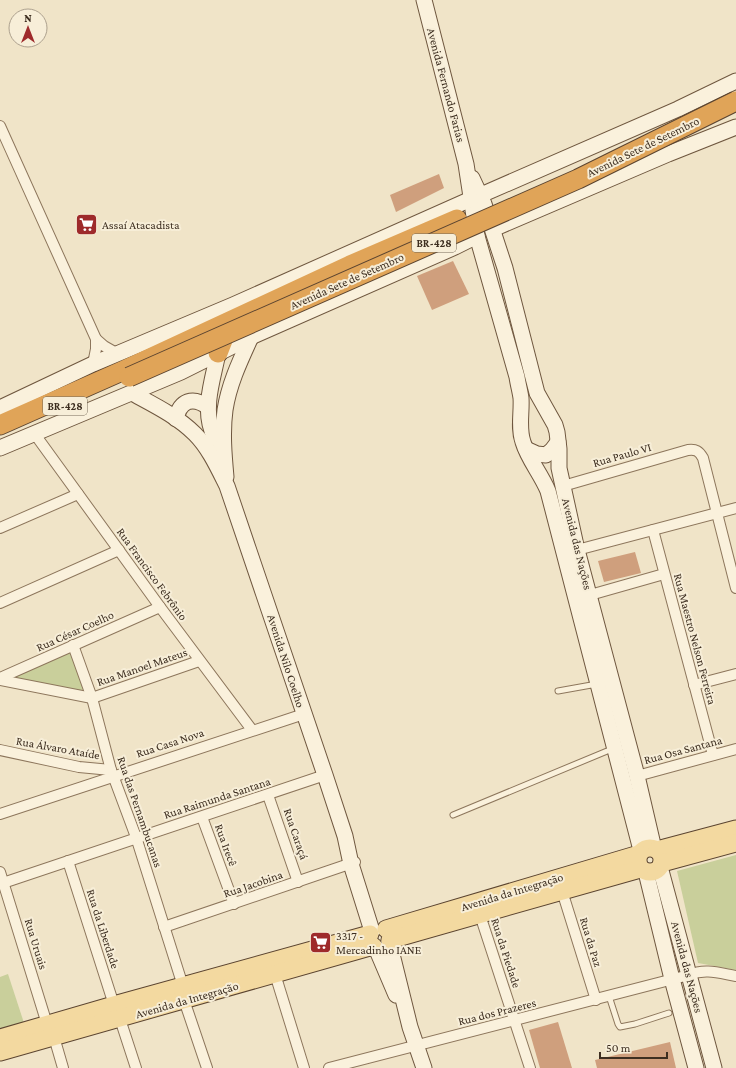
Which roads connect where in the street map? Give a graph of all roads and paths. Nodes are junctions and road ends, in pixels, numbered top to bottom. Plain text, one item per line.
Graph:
1 (424, 0) edge
2 (736, 81) edge
3 (736, 92) edge
4 (736, 101) edge
5 (0, 126) edge
6 (736, 127) edge
7 (476, 197) junction
8 (494, 235) junction
9 (477, 236) junction
10 (455, 247) junction
11 (482, 252) junction
12 (225, 335) junction
13 (251, 338) junction
14 (96, 339) junction
15 (218, 353) junction
16 (93, 364) junction
17 (126, 374) junction
18 (208, 407) junction
19 (0, 408) edge
20 (176, 419) junction
21 (0, 425) edge
22 (34, 433) junction
23 (0, 435) edge
24 (558, 442) junction
25 (0, 448) edge
26 (526, 449) junction
27 (224, 454) junction
28 (227, 486) junction
29 (562, 486) junction
30 (78, 494) junction
31 (736, 508) edge
32 (716, 513) junction
33 (0, 528) edge
34 (653, 530) junction
35 (119, 550) junction
36 (577, 550) junction
37 (664, 574) junction
38 (736, 588) edge
39 (590, 595) junction
40 (0, 603) edge
41 (160, 607) junction
42 (73, 645) junction
43 (199, 661) junction
44 (736, 674) edge
45 (0, 679) edge
46 (604, 680) junction
47 (694, 685) junction
48 (558, 691) dead end
49 (92, 698) junction
50 (304, 714) junction
51 (252, 730) junction
52 (621, 744) junction
53 (736, 749) edge
54 (0, 750) edge
55 (713, 755) junction
56 (112, 773) junction
57 (325, 775) junction
58 (637, 776) junction
59 (268, 795) junction
60 (0, 814) edge
61 (453, 815) dead end
62 (202, 817) junction
63 (736, 829) edge
64 (136, 837) junction
65 (736, 843) edge
66 (650, 859) junction
67 (68, 861) junction
68 (354, 863) junction
69 (0, 872) edge
70 (298, 882) junction
71 (3, 883) junction
72 (562, 891) junction
73 (234, 904) junction
74 (480, 915) junction
75 (164, 927) junction
76 (380, 937) junction
77 (275, 974) junction
78 (689, 975) junction
79 (736, 976) edge
80 (672, 979) junction
81 (184, 993) junction
82 (609, 996) junction
83 (596, 1000) junction
84 (117, 1012) junction
85 (669, 1013) dead end
86 (514, 1021) junction
87 (50, 1030) junction
88 (0, 1038) edge
89 (417, 1046) junction
90 (0, 1052) edge
91 (63, 1068) edge
92 (136, 1068) edge
93 (207, 1068) edge
94 (304, 1068) edge
95 (329, 1068) edge
96 (424, 1068) edge
97 (530, 1068) edge
98 (696, 1068) edge
99 (714, 1068) edge

1 - 7 main road, Avenida Fernando Farias
2 - 7 main road, Avenida Sete de Setembro
3 - 17 highway, Avenida Sete de Setembro / BR-428
4 - 12 highway, Avenida Sete de Setembro / BR-428, bridge
5 - 14 street
6 - 8 main road, Avenida Sete de Setembro
7 - 8 main road, Avenida das Nações
7 - 9 main road, Avenida das Nações
7 - 17 main road, Avenida Sete de Setembro
8 - 24 main road, Avenida das Nações
9 - 10 main road, Avenida Sete de Setembro
9 - 11 main road, Avenida das Nações
10 - 11 main road
10 - 13 main road, Avenida Sete de Setembro
11 - 26 main road, Avenida das Nações
12 - 15 highway
12 - 17 highway, Avenida Sete de Setembro / BR-428, bridge
13 - 15 main road, Avenida Sete de Setembro
13 - 27 main road
14 - 16 street
14 - 17 street
15 - 17 main road, Avenida Sete de Setembro
15 - 18 main road
16 - 17 main road, Avenida Sete de Setembro
16 - 19 main road, Avenida Sete de Setembro
17 - 20 main road
17 - 21 highway, Avenida Sete de Setembro / BR-428
17 - 22 main road, Avenida Sete de Setembro
17 - 23 highway, Avenida Sete de Setembro / BR-428
18 - 20 main road
18 - 27 main road
20 - 28 main road
22 - 25 main road, Avenida Sete de Setembro
22 - 30 street, Rua Francisco Febrônio
24 - 26 main road
24 - 29 main road, Avenida das Nações
26 - 46 main road, Avenida das Nações
27 - 28 main road
28 - 50 main road, Avenida Nilo Coelho
29 - 32 street, Rua Paulo VI
29 - 36 main road, Avenida das Nações
30 - 33 street
30 - 35 street, Rua Francisco Febrônio
31 - 32 street
32 - 34 street
32 - 38 street
34 - 36 street
34 - 37 street, Rua Maestro Nelson Ferreira
35 - 40 street
35 - 41 street, Rua Francisco Febrônio
36 - 39 main road, Avenida das Nações
37 - 39 street
37 - 47 street, Rua Maestro Nelson Ferreira
39 - 46 main road, Avenida das Nações
41 - 42 street, Rua César Coelho
41 - 43 street, Rua Francisco Febrônio
42 - 45 street, Rua César Coelho
42 - 49 street, Rua das Pernambucanas
43 - 49 street, Rua Manoel Mateus
43 - 51 street, Rua Francisco Febrônio
44 - 47 street
45 - 49 street, Rua Manoel Mateus
46 - 48 lane
46 - 52 main road, Avenida das Nações
47 - 55 street, Rua Maestro Nelson Ferreira
49 - 56 street, Rua das Pernambucanas
50 - 51 street, Rua Casa Nova
50 - 57 main road, Avenida Nilo Coelho
51 - 56 street, Rua Casa Nova
52 - 58 main road, Avenida das Nações
52 - 61 lane
52 - 66 main road, Avenida das Nações
53 - 55 street, Rua Osa Santana
54 - 56 street, Rua Álvaro Ataíde
55 - 58 street, Rua Osa Santana
56 - 60 street, Rua Casa Nova
56 - 64 street, Rua das Pernambucanas
57 - 59 street, Rua Raimunda Santana
57 - 68 main road, Avenida Nilo Coelho
58 - 66 main road, Avenida das Nações
59 - 62 street, Rua Raimunda Santana
59 - 70 street, Rua Caraçá
62 - 64 street, Rua Raimunda Santana
62 - 73 street, Rua Irecê
63 - 66 main road, Avenida da Integração
64 - 67 street, Rua Raimunda Santana
64 - 75 street, Rua das Pernambucanas
65 - 66 main road, Avenida da Integração
66 - 72 main road, Avenida da Integração
66 - 76 main road, Avenida da Integração
66 - 78 main road, Avenida das Nações
66 - 80 main road, Avenida das Nações
67 - 71 street, Rua Raimunda Santana
67 - 84 street, Rua da Liberdade
68 - 70 street, Rua Jacobina
68 - 76 main road, Avenida Nilo Coelho
69 - 71 street, Rua Uruais
70 - 73 street, Rua Jacobina
71 - 87 street, Rua Uruais
72 - 74 main road, Avenida da Integração
72 - 83 street, Rua da Paz
73 - 75 street, Rua Jacobina
74 - 76 main road, Avenida da Integração
74 - 86 street, Rua da Piedade
75 - 81 street, Rua das Pernambucanas
76 - 77 main road, Avenida da Integração
76 - 81 main road, Avenida da Integração
76 - 89 main road, Avenida Nilo Coelho
77 - 81 main road, Avenida da Integração
77 - 94 street
78 - 79 street, Rua dos Prazeres
78 - 80 street, Rua dos Prazeres
78 - 99 main road, Avenida das Nações
80 - 82 street, Rua dos Prazeres
80 - 98 main road, Avenida das Nações
81 - 84 main road, Avenida da Integração
81 - 93 street, Rua das Pernambucanas
82 - 83 street, Rua dos Prazeres
82 - 85 lane
83 - 86 street, Rua dos Prazeres
84 - 87 main road, Avenida da Integração
84 - 92 street, Rua da Liberdade
86 - 89 street, Rua dos Prazeres
86 - 97 street, Rua da Piedade
87 - 88 main road, Avenida da Integração
87 - 90 main road, Avenida da Integração
87 - 91 street, Rua Uruais
89 - 95 street, Rua dos Prazeres
89 - 96 main road

